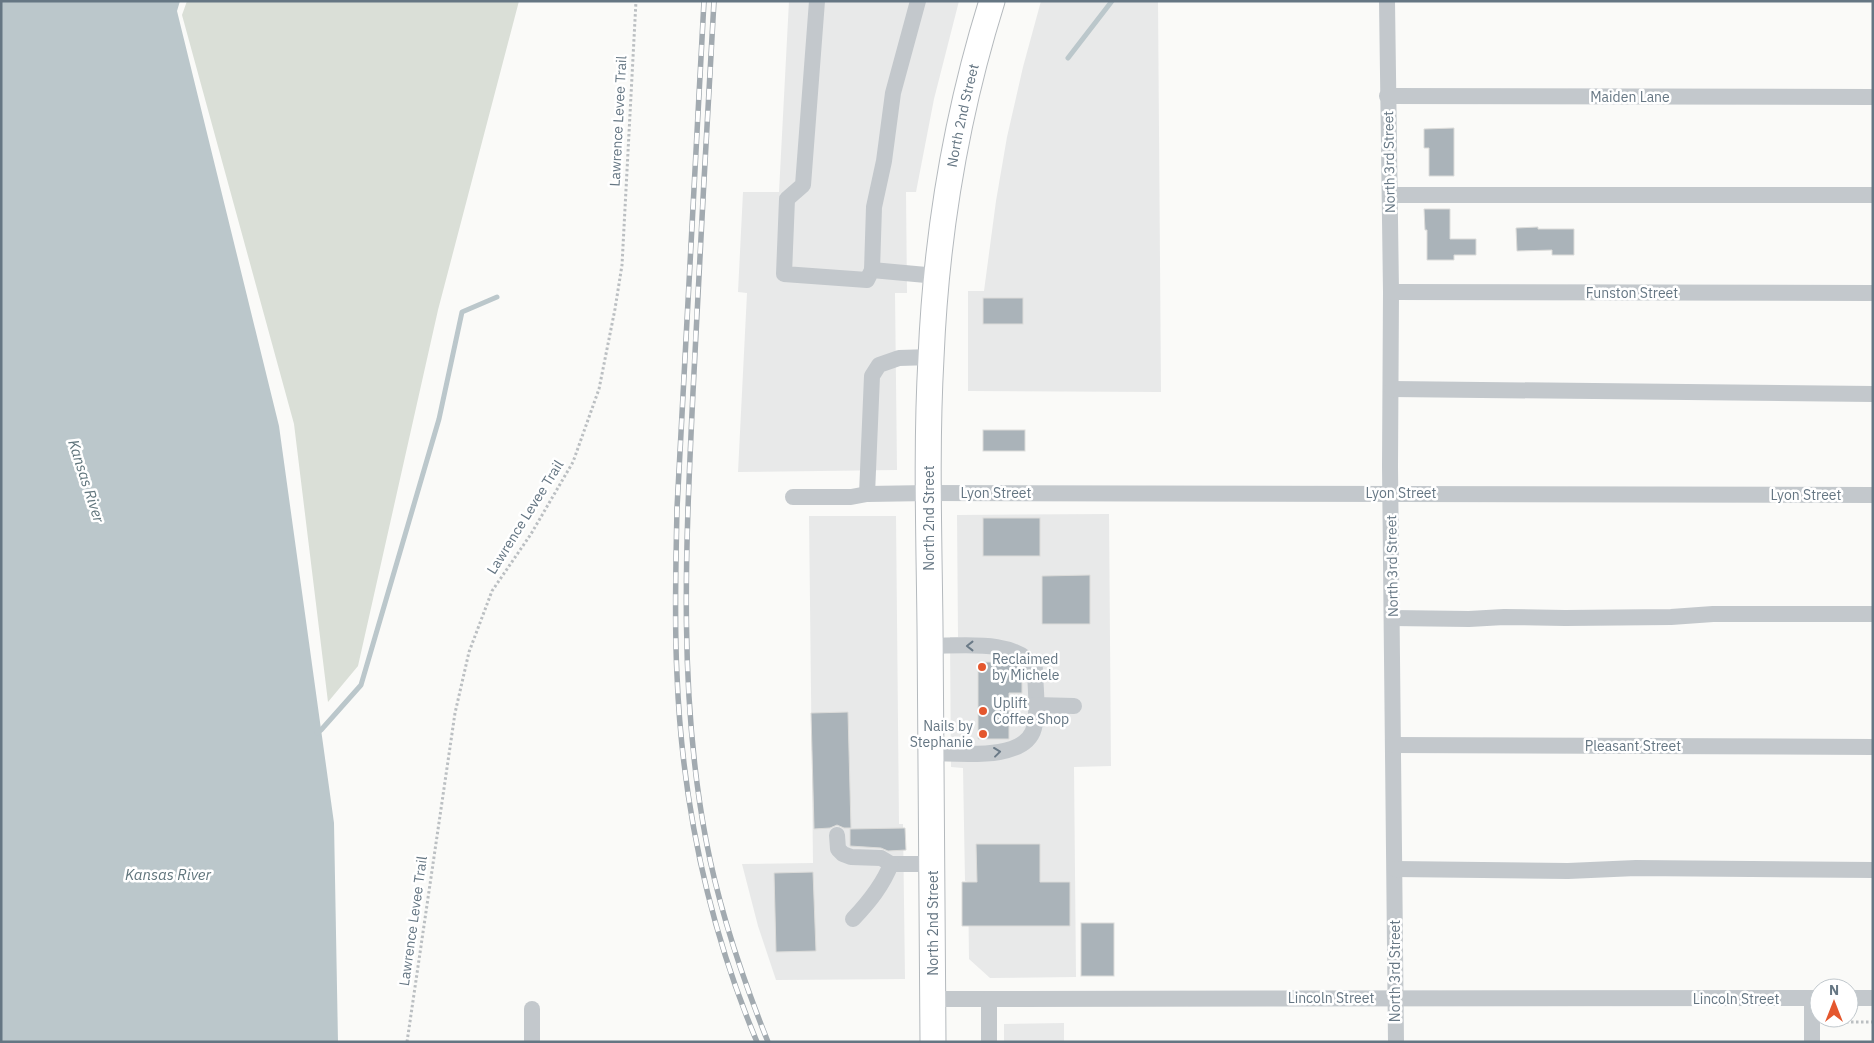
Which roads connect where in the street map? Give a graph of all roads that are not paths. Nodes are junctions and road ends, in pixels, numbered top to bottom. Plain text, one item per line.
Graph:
1 (817, 1) edge
2 (918, 1) edge
3 (992, 1) edge
4 (1387, 1) edge
5 (1387, 96) junction
6 (1873, 97) edge
7 (1873, 195) edge
8 (1390, 196) junction
9 (872, 270) junction
10 (937, 276) junction
11 (1391, 292) junction
12 (1873, 293) edge
13 (931, 357) junction
14 (1392, 390) junction
15 (1873, 394) edge
16 (928, 493) junction
17 (1391, 493) junction
18 (867, 494) junction
19 (1873, 495) edge
20 (793, 497) dead end
21 (1873, 614) edge
22 (1392, 618) junction
23 (930, 646) junction
24 (1035, 705) junction
25 (1074, 706) dead end
26 (1394, 745) junction
27 (1873, 747) edge
28 (931, 753) junction
29 (837, 834) dead end
30 (891, 864) junction
31 (933, 864) junction
32 (1394, 868) junction
33 (1873, 870) edge
34 (854, 919) dead end
35 (1396, 998) junction
36 (1809, 998) edge
37 (1859, 998) edge
38 (1873, 998) edge
39 (933, 999) junction
40 (989, 999) junction
41 (532, 1009) dead end
42 (1812, 1028) edge
43 (532, 1042) edge
44 (934, 1042) edge
45 (989, 1042) edge
46 (1396, 1042) edge
47 (1812, 1042) edge

1 - 9 street
2 - 9 street
3 - 10 highway, North 2nd Street
4 - 5 street, North 3rd Street
5 - 6 street, Maiden Lane
5 - 8 street, North 3rd Street
7 - 8 street
8 - 11 street, North 3rd Street
9 - 10 street
10 - 13 highway, North 2nd Street
11 - 12 street, Funston Street
11 - 14 street, North 3rd Street
13 - 16 highway, North 2nd Street
13 - 18 street
14 - 15 street
14 - 17 street, North 3rd Street
16 - 17 street, Lyon Street
16 - 18 street, Lyon Street
16 - 23 highway, North 2nd Street
17 - 19 street, Lyon Street
17 - 22 street, North 3rd Street
18 - 20 street, Lyon Street
21 - 22 street
22 - 26 street, North 3rd Street
24 -> 23 street
23 - 28 highway, North 2nd Street
24 - 25 street
28 -> 24 street
26 - 27 street, Pleasant Street
26 - 32 street, North 3rd Street
28 - 31 highway, North 2nd Street
29 - 30 street
30 - 31 street
30 - 34 street
31 - 39 highway, North 2nd Street
32 - 33 street
32 - 35 street, North 3rd Street
35 - 36 street, Lincoln Street
35 - 40 street, Lincoln Street
35 - 46 street, North 3rd Street
37 - 38 street
39 - 40 street, Lincoln Street
39 - 44 highway, North 2nd Street
40 - 45 street
41 - 43 street
42 - 47 street

